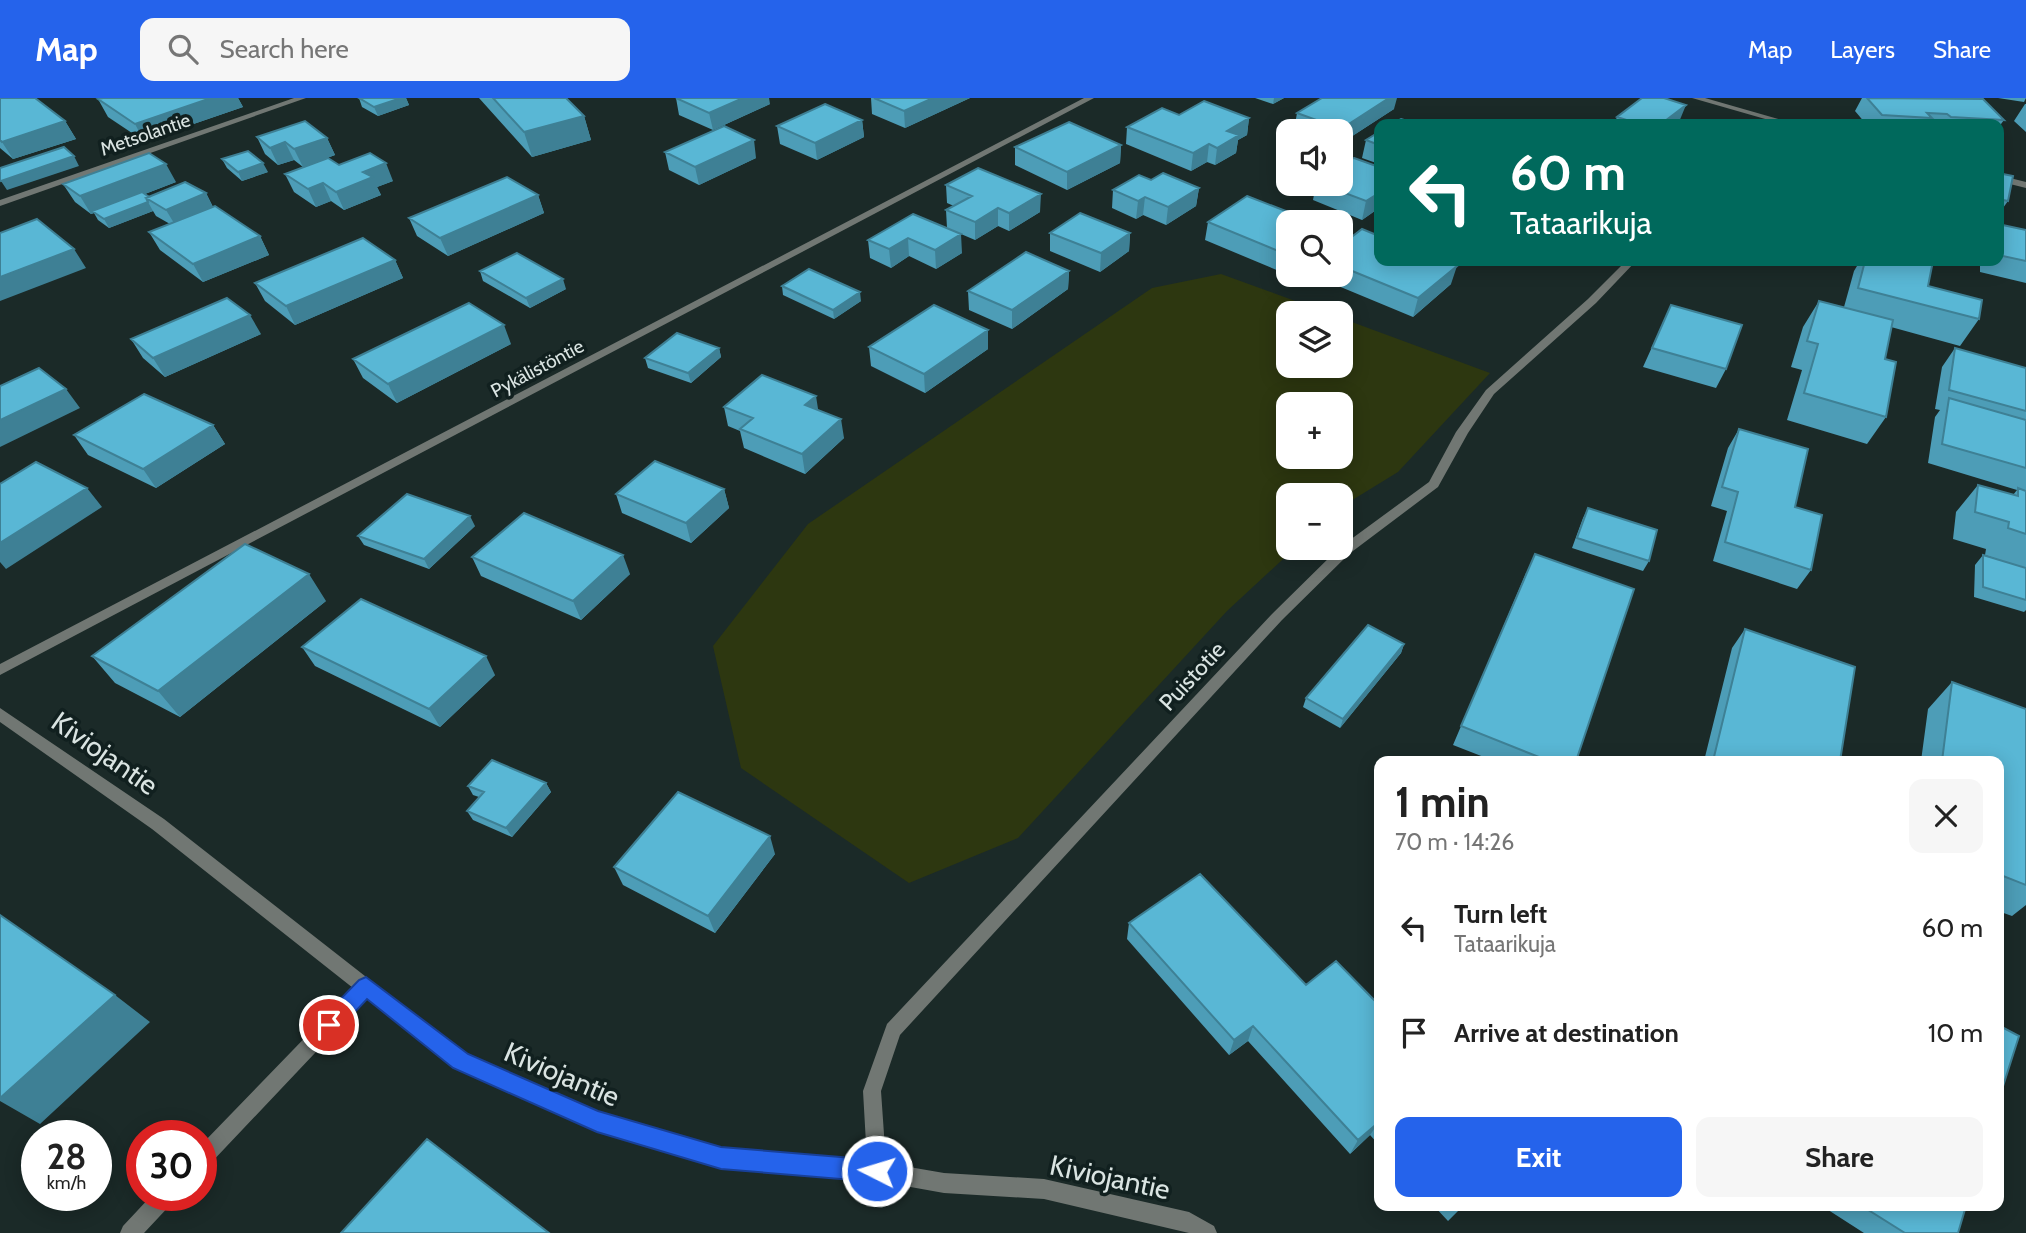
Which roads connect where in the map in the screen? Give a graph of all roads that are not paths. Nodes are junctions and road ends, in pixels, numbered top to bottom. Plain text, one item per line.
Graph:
1 (302, 98) edge
2 (1090, 98) edge
3 (1696, 98) edge
4 (1758, 119) edge
5 (2004, 180) edge
6 (2026, 185) edge
7 (0, 203) edge
8 (1626, 266) edge
9 (0, 670) edge
10 (0, 714) edge
11 (366, 986) junction
12 (217, 1142) edge
13 (877, 1171) junction
14 (151, 1211) edge
15 (130, 1233) edge
16 (1207, 1233) edge

1 - 7 street, Metsolantie
2 - 9 street, Pykälistöntie
3 - 4 street
5 - 6 street
8 - 13 street, Puistotie
10 - 11 street, Kiviojantie
11 - 12 street
11 - 13 street, Kiviojantie
13 - 16 street, Kiviojantie
14 - 15 street

